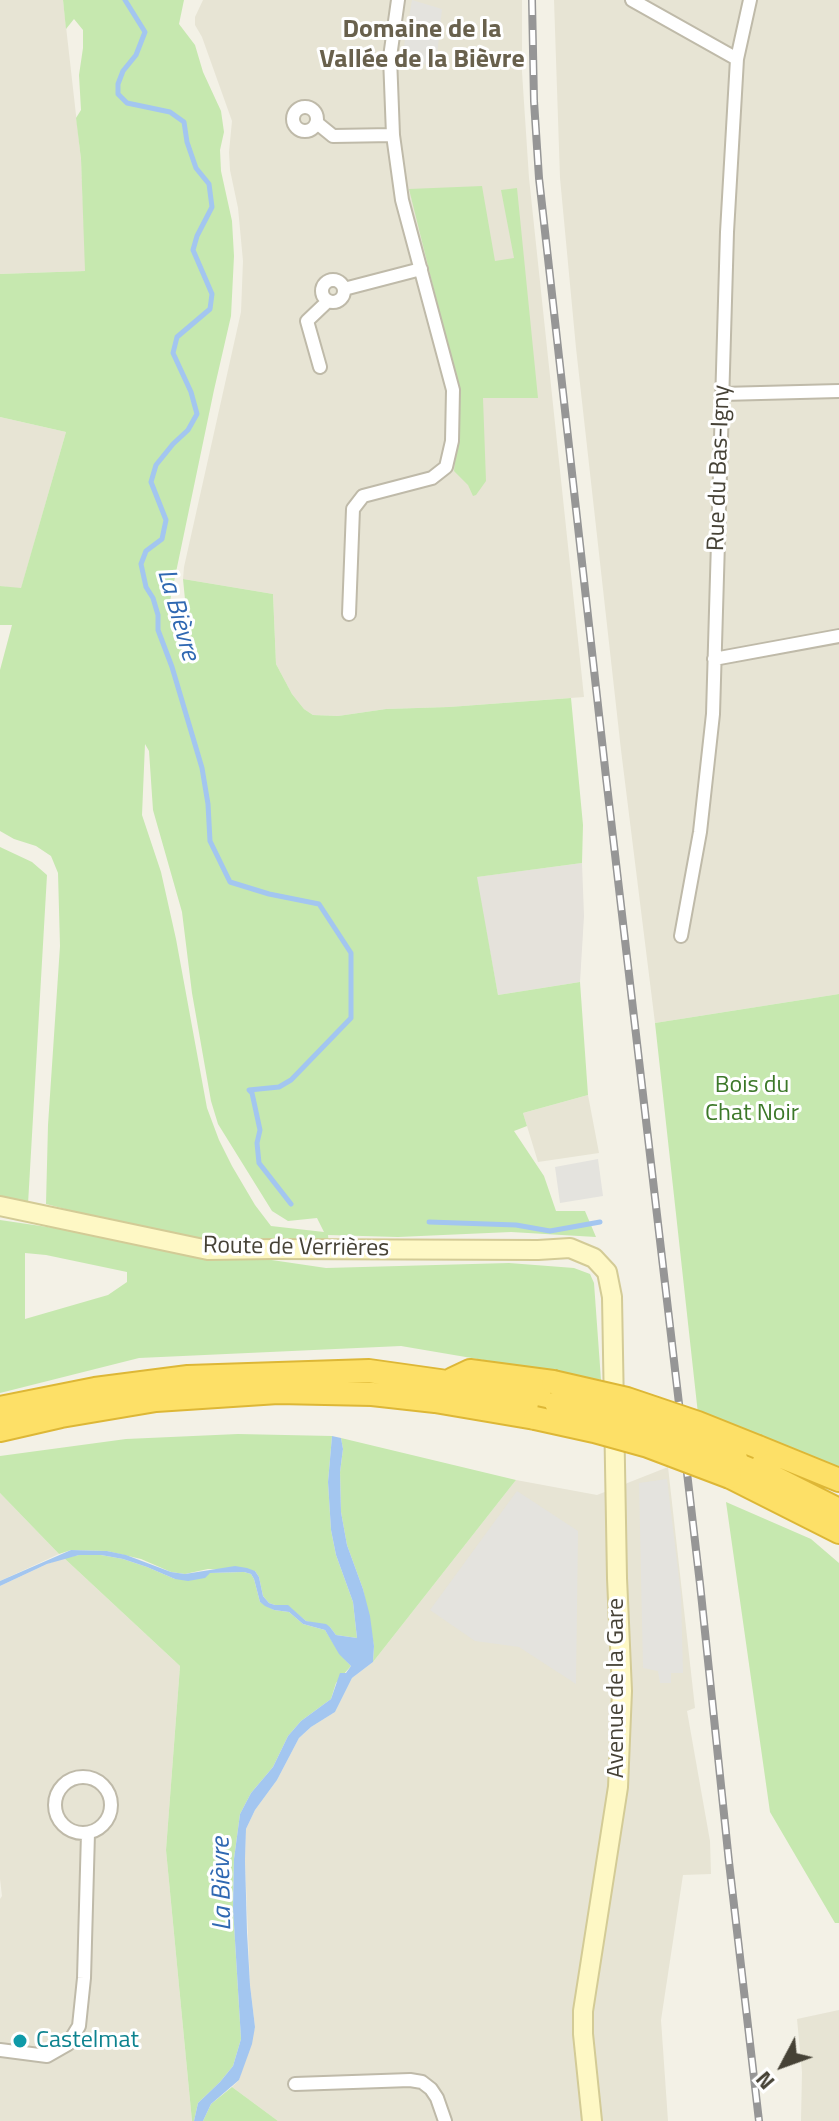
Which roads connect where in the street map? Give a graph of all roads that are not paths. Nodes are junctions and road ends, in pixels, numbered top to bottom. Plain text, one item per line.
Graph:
1 (398, 0) edge
2 (632, 0) edge
3 (750, 0) edge
4 (737, 59) junction
5 (317, 123) dead end
6 (393, 135) junction
7 (421, 269) junction
8 (344, 289) junction
9 (328, 301) junction
10 (320, 367) dead end
11 (839, 391) edge
12 (722, 394) junction
13 (349, 614) dead end
14 (839, 636) edge
15 (714, 659) junction
16 (681, 936) dead end
17 (0, 1206) edge
18 (594, 1258) joint
19 (554, 1392) junction
20 (0, 1408) edge
21 (0, 1430) edge
22 (733, 1467) junction
23 (839, 1480) edge
24 (838, 1528) edge
25 (88, 1833) junction
26 (0, 2050) edge
27 (295, 2084) dead end
28 (445, 2121) edge
29 (592, 2121) edge

1 - 6 street
2 - 4 street
3 - 4 street, Rue du Bas-Igny
4 - 12 street, Rue du Bas-Igny
5 - 6 street
6 - 7 street
7 - 8 street
7 - 13 street
8 - 9 street
8 - 9 street
9 - 10 street
11 - 12 street
12 - 15 street, Rue du Bas-Igny
14 - 15 street
15 - 16 street, Rue du Bas-Igny
17 - 18 street, Route de Verrières
18 - 29 street, Avenue de la Gare
19 - 20 highway
19 - 22 highway, bridge
19 - 23 highway, bridge
21 - 22 highway, bridge
22 - 24 highway
25 - 25 street
25 - 26 street
27 - 28 street

